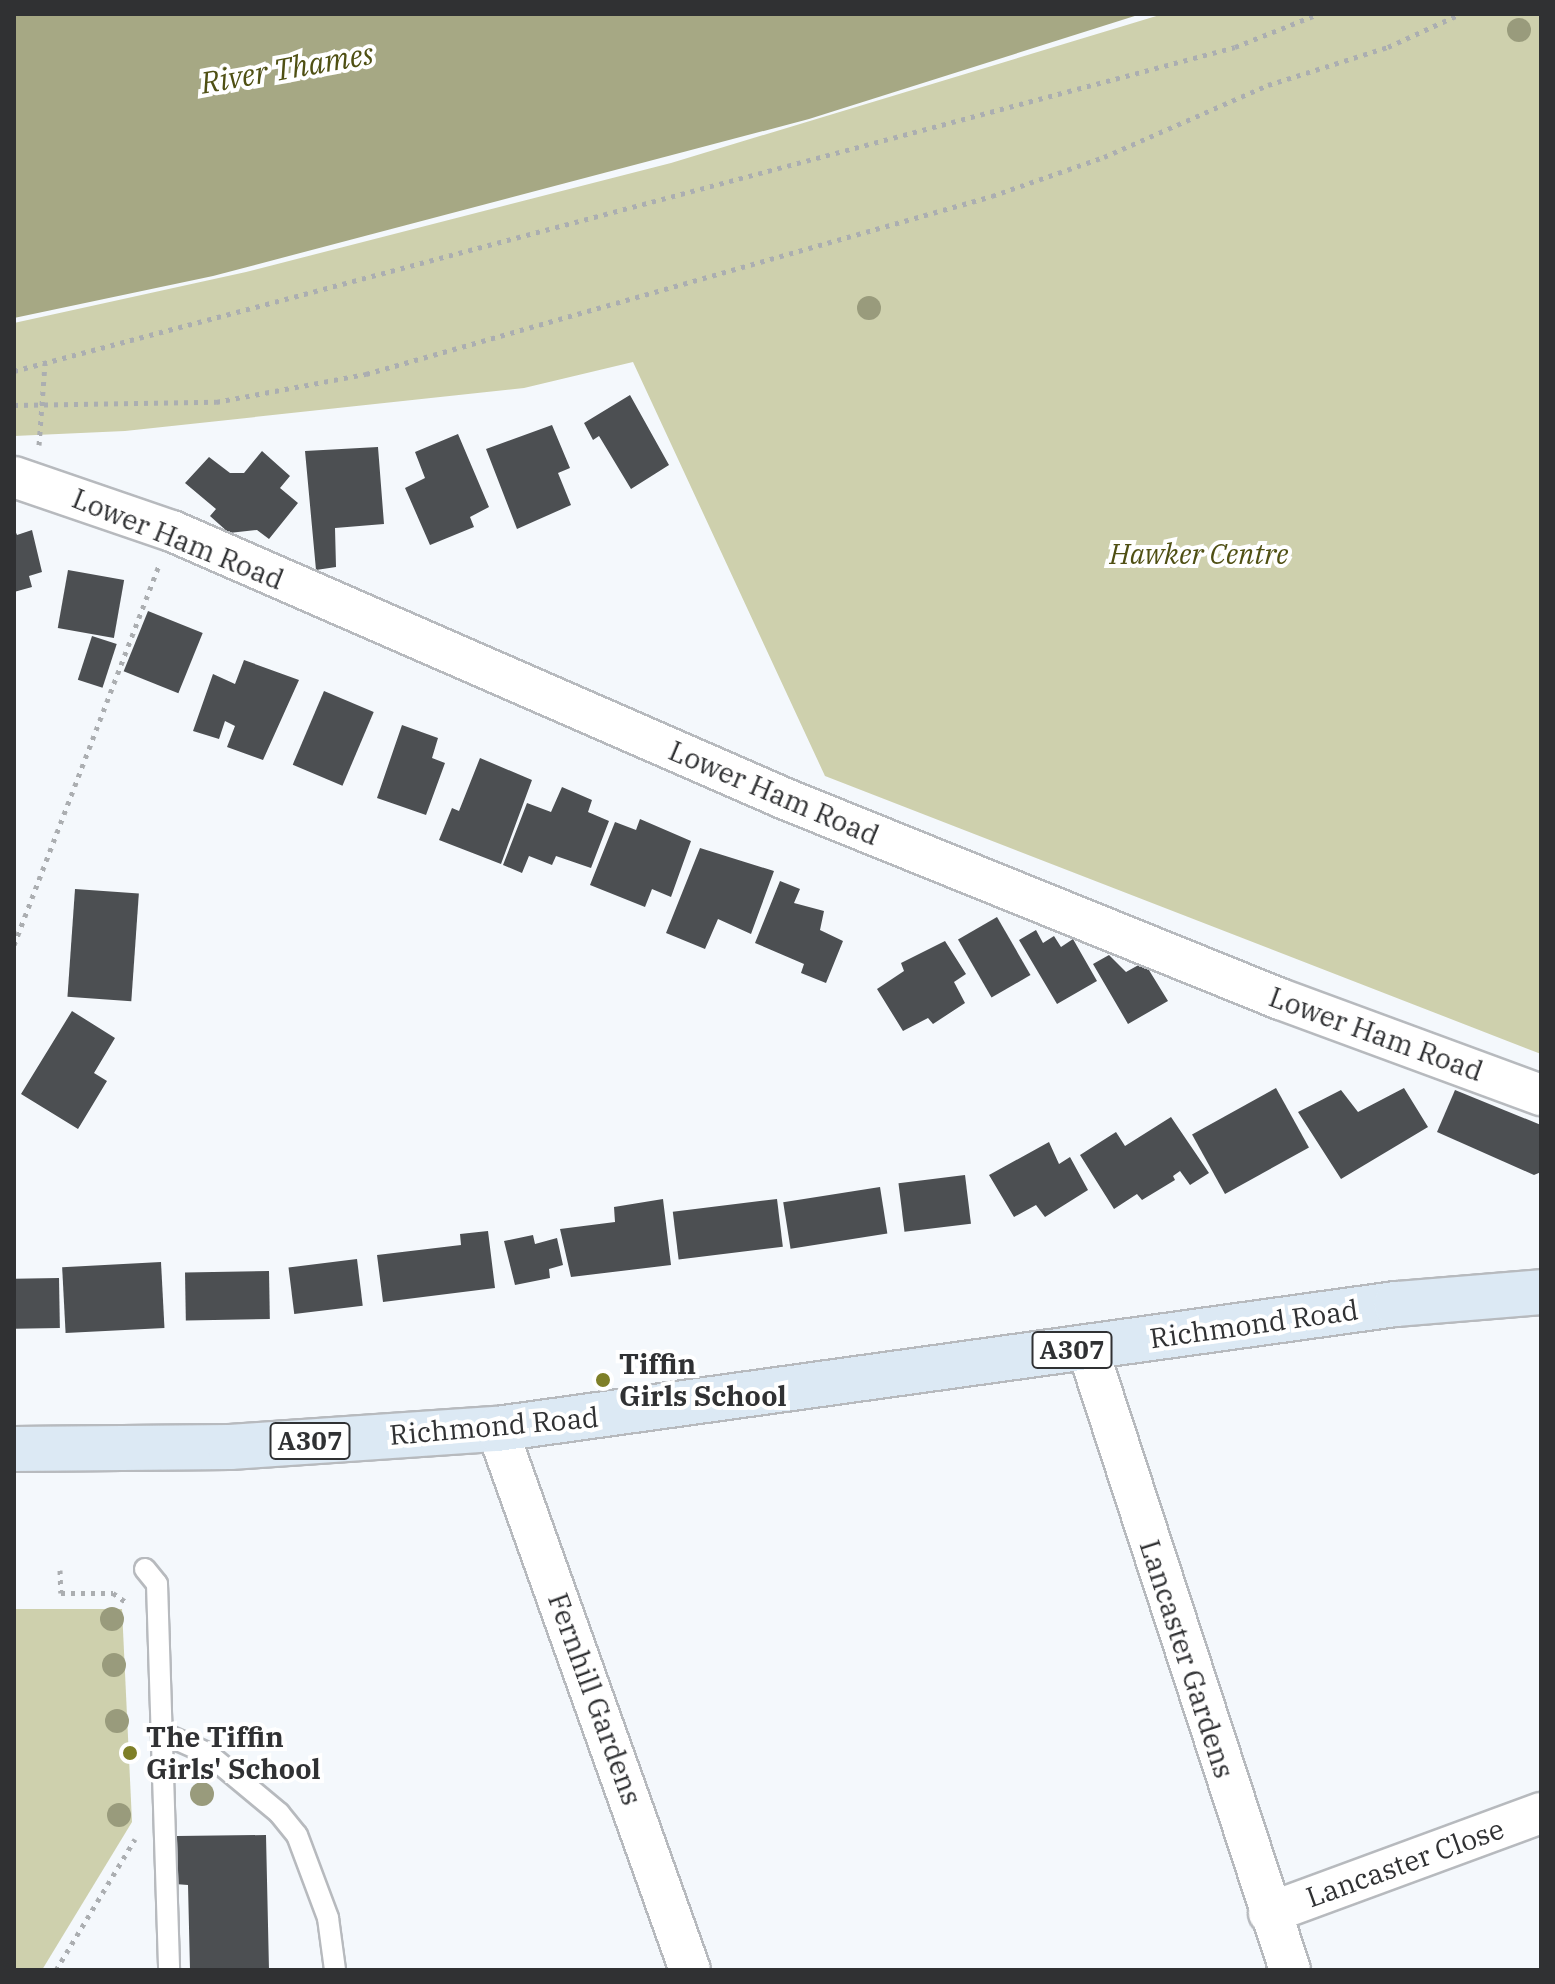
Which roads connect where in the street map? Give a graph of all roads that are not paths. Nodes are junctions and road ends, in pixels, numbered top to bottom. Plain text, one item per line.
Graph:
1 (24, 479) edge
2 (1541, 1095) edge
3 (1541, 1292) edge
4 (1087, 1347) junction
5 (497, 1429) junction
6 (14, 1449) edge
7 (145, 1569) dead end
8 (162, 1733) junction
9 (1541, 1813) edge
10 (1269, 1913) junction
11 (169, 1970) edge
12 (335, 1970) edge
13 (690, 1970) edge
14 (1290, 1970) edge

1 - 2 street, Lower Ham Road
3 - 4 main road, Richmond Road / A307
4 - 5 main road, Richmond Road / A307
4 - 10 street, Lancaster Gardens
5 - 6 main road, Richmond Road / A307
5 - 13 street, Fernhill Gardens
7 - 8 lane
8 - 11 lane
8 - 12 lane
9 - 10 street, Lancaster Close
10 - 14 street, Lancaster Gardens

